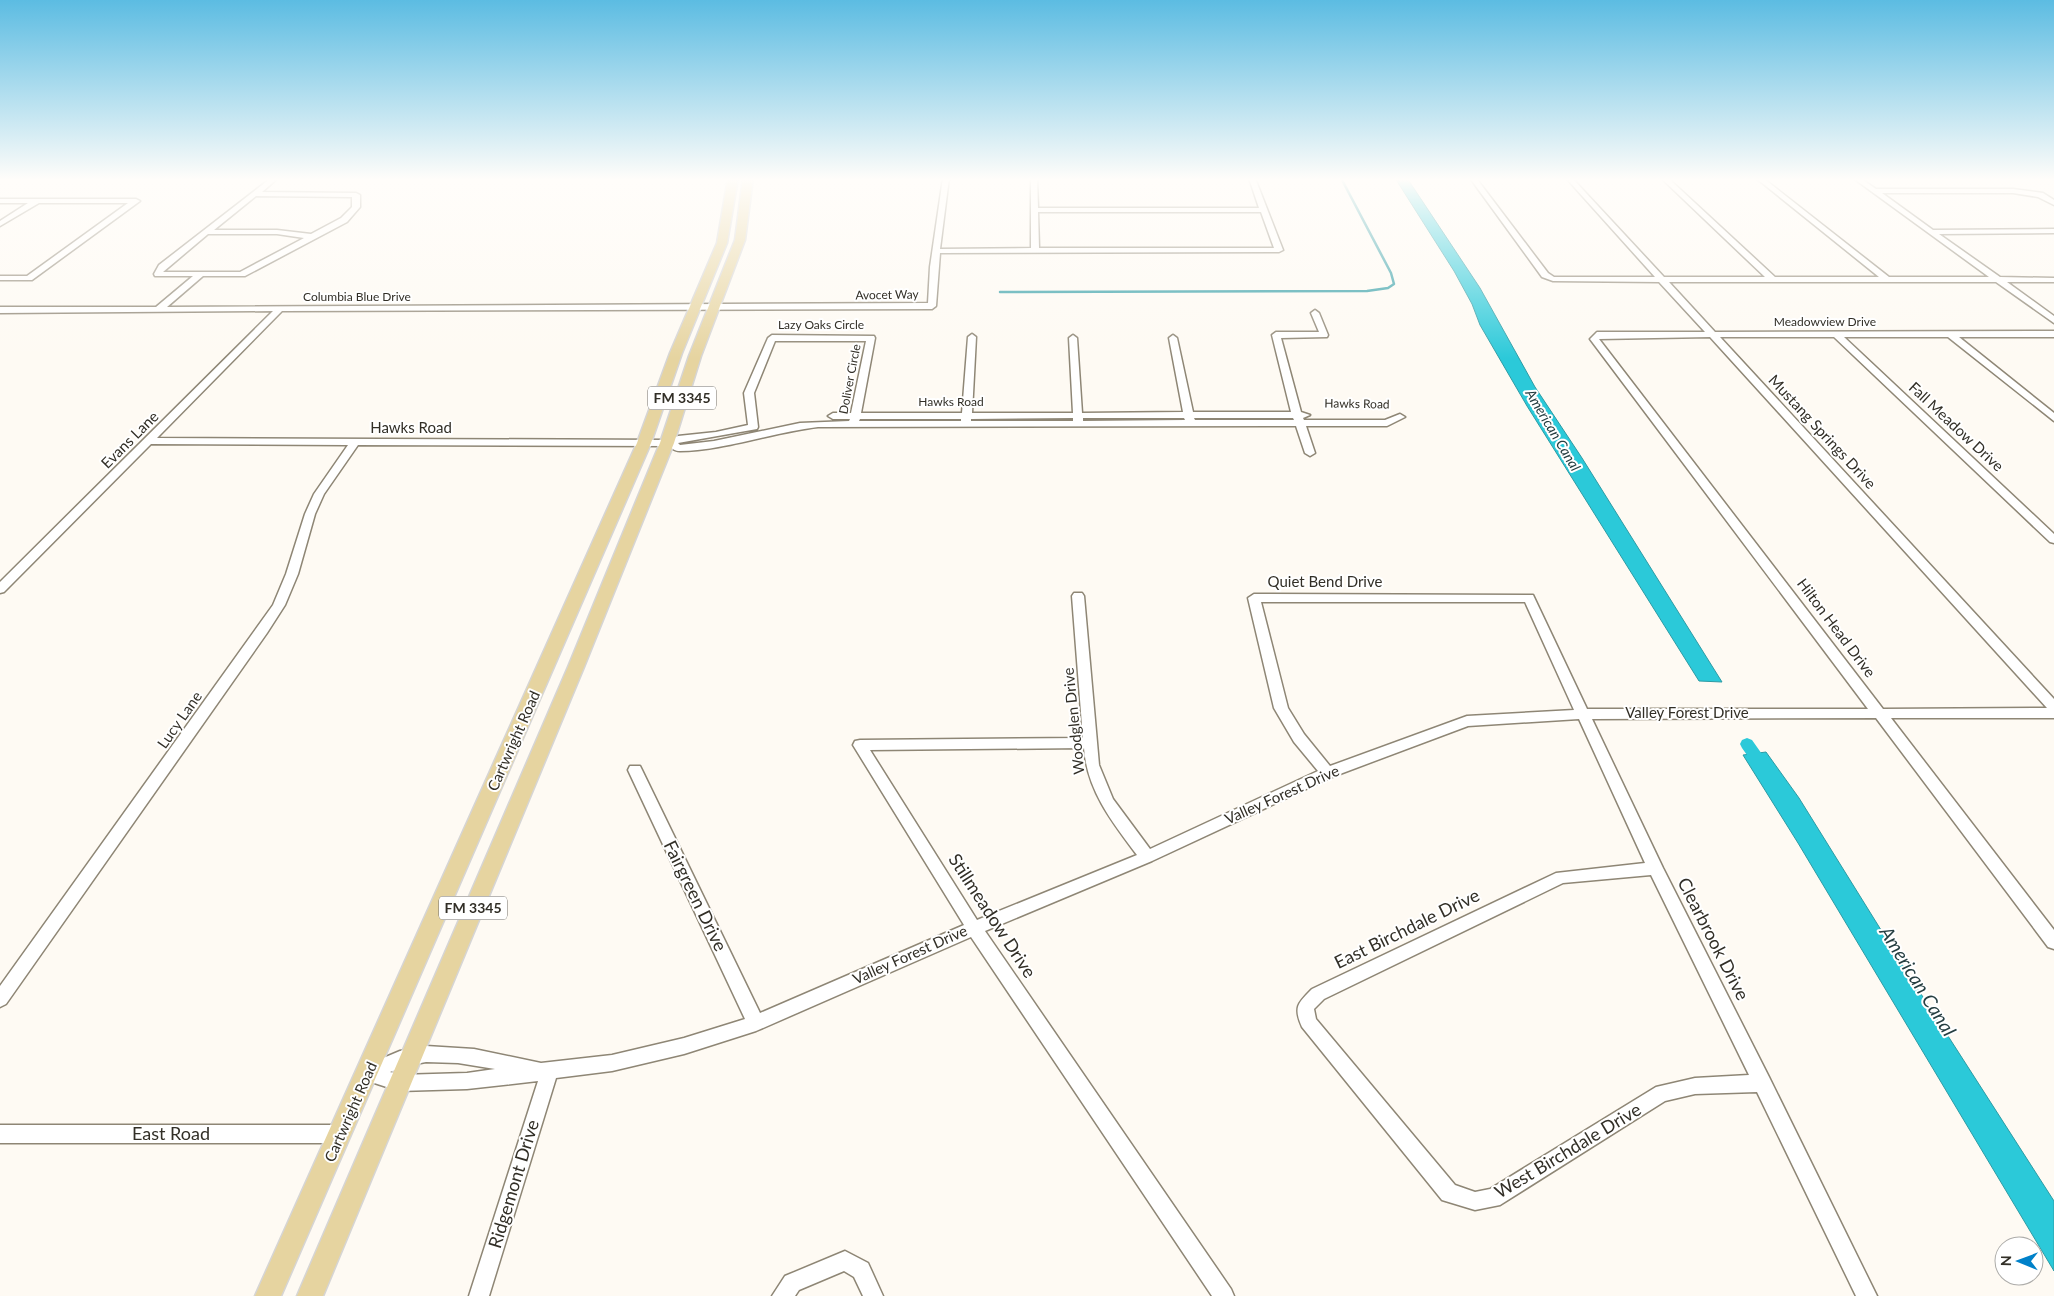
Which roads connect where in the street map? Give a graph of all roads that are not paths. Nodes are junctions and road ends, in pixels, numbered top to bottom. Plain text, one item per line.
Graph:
1 (83, 238) edge
2 (198, 238) edge
3 (310, 238) edge
4 (723, 238) edge
5 (739, 238) edge
6 (938, 238) edge
7 (1035, 238) edge
8 (1275, 238) edge
9 (1518, 238) edge
10 (1624, 238) edge
11 (1729, 238) edge
12 (1835, 238) edge
13 (1941, 238) edge
14 (936, 251) junction
15 (1035, 251) junction
16 (199, 276) junction
17 (0, 278) edge
18 (1886, 279) junction
19 (1662, 280) junction
20 (1773, 280) junction
21 (1999, 280) junction
22 (2054, 280) edge
23 (713, 307) junction
24 (694, 308) junction
25 (159, 309) junction
26 (0, 310) edge
27 (279, 310) junction
28 (1315, 313) dead end
29 (2054, 320) edge
30 (1712, 334) junction
31 (1950, 334) junction
32 (2054, 334) edge
33 (1597, 335) joint
34 (1837, 335) junction
35 (972, 337) dead end
36 (871, 338) joint
37 (1073, 338) dead end
38 (1173, 338) dead end
39 (2054, 418) edge
40 (855, 419) junction
41 (967, 419) junction
42 (1078, 419) junction
43 (1189, 419) junction
44 (1299, 420) junction
45 (753, 427) junction
46 (150, 441) junction
47 (644, 442) junction
48 (354, 443) junction
49 (670, 443) junction
50 (1310, 453) dead end
51 (2054, 540) edge
52 (0, 589) edge
53 (1078, 596) dead end
54 (1529, 598) joint
55 (576, 667) junction
56 (546, 668) junction
57 (2054, 707) edge
58 (1880, 712) junction
59 (2054, 713) edge
60 (1582, 714) junction
61 (1089, 743) junction
62 (635, 770) dead end
63 (1328, 773) junction
64 (1147, 857) junction
65 (1655, 868) junction
66 (974, 928) junction
67 (2054, 942) edge
68 (0, 999) edge
69 (756, 1023) junction
70 (411, 1056) junction
71 (549, 1072) junction
72 (368, 1073) junction
73 (400, 1082) junction
74 (1763, 1083) junction
75 (1381, 1109) joint
76 (0, 1134) edge
77 (341, 1134) junction
78 (268, 1296) edge
79 (310, 1296) edge
80 (479, 1296) edge
81 (782, 1296) edge
82 (873, 1296) edge
83 (1224, 1296) edge
84 (1868, 1296) edge

1 - 17 street
2 - 16 street
3 - 16 street
4 - 24 main road, Cartwright Road / FM 3345
5 - 23 main road, Cartwright Road / FM 3345
6 - 14 street, Avocet Way
7 - 15 street
8 - 15 street
9 - 19 street
10 - 19 street, Mustang Springs Drive
11 - 20 street
12 - 18 street
13 - 21 street
14 - 15 street
14 - 23 street, Avocet Way
16 - 25 street
18 - 20 street
18 - 21 street
19 - 20 street
19 - 30 street, Mustang Springs Drive
21 - 22 street
21 - 29 street
23 - 24 street, Columbia Blue Drive
23 - 49 main road, Cartwright Road / FM 3345
24 - 27 street, Columbia Blue Drive
24 - 47 main road, Cartwright Road / FM 3345
25 - 26 street, Columbia Blue Drive
25 - 27 street, Columbia Blue Drive
27 - 46 street, Evans Lane
28 - 44 street
30 - 33 street, Meadowview Drive
30 - 34 street, Meadowview Drive
30 - 57 street, Mustang Springs Drive
31 - 32 street, Meadowview Drive
31 - 34 street, Meadowview Drive
31 - 39 street
33 - 58 street, Hilton Head Drive
34 - 51 street, Fall Meadow Drive
35 - 41 street
36 - 40 street, Doliver Circle
36 - 45 street, Lazy Oaks Circle
37 - 42 street
38 - 43 street
40 - 41 street, Hawks Road
40 - 45 street, Hawks Road
40 - 49 street, Hawks Road
41 - 42 street, Hawks Road
42 - 43 street, Hawks Road
43 - 44 street, Hawks Road
44 - 44 street, Hawks Road
44 - 50 street
45 - 49 street, Hawks Road
46 - 48 street, Hawks Road
46 - 52 street, Evans Lane
47 - 48 street, Hawks Road
47 - 49 street, Hawks Road
47 - 56 main road, Cartwright Road / FM 3345
48 - 68 street, Lucy Lane
49 - 55 main road, Cartwright Road / FM 3345
53 - 61 street, Woodglen Drive
54 - 60 street, Clearbrook Drive
54 - 63 street, Quiet Bend Drive
55 - 56 main road
55 - 70 main road, Cartwright Road / FM 3345
56 - 72 main road, Cartwright Road / FM 3345
58 - 59 street, Valley Forest Drive
58 - 60 street, Valley Forest Drive
58 - 67 street, Hilton Head Drive
60 - 63 street, Valley Forest Drive
60 - 65 street, Clearbrook Drive
61 - 64 street, Woodglen Drive
61 - 66 street, Stillmeadow Drive
62 - 69 street, Fairgreen Drive
63 - 64 street, Valley Forest Drive
64 - 66 street, Valley Forest Drive
65 - 74 street, Clearbrook Drive
65 - 75 street, East Birchdale Drive
66 - 69 street, Valley Forest Drive
66 - 83 street, Stillmeadow Drive
69 - 71 street, Valley Forest Drive
70 - 71 street, Valley Forest Drive
70 - 72 street, Valley Forest Drive
70 - 73 main road, Cartwright Road / FM 3345
71 - 73 street, Valley Forest Drive
71 - 80 street, Ridgemont Drive
72 - 73 street, Valley Forest Drive
72 - 77 main road, Cartwright Road / FM 3345
73 - 79 main road, Cartwright Road / FM 3345
74 - 75 street, West Birchdale Drive
74 - 84 street, Clearbrook Drive
76 - 77 street, East Road
77 - 78 main road, Cartwright Road / FM 3345
81 - 82 street

